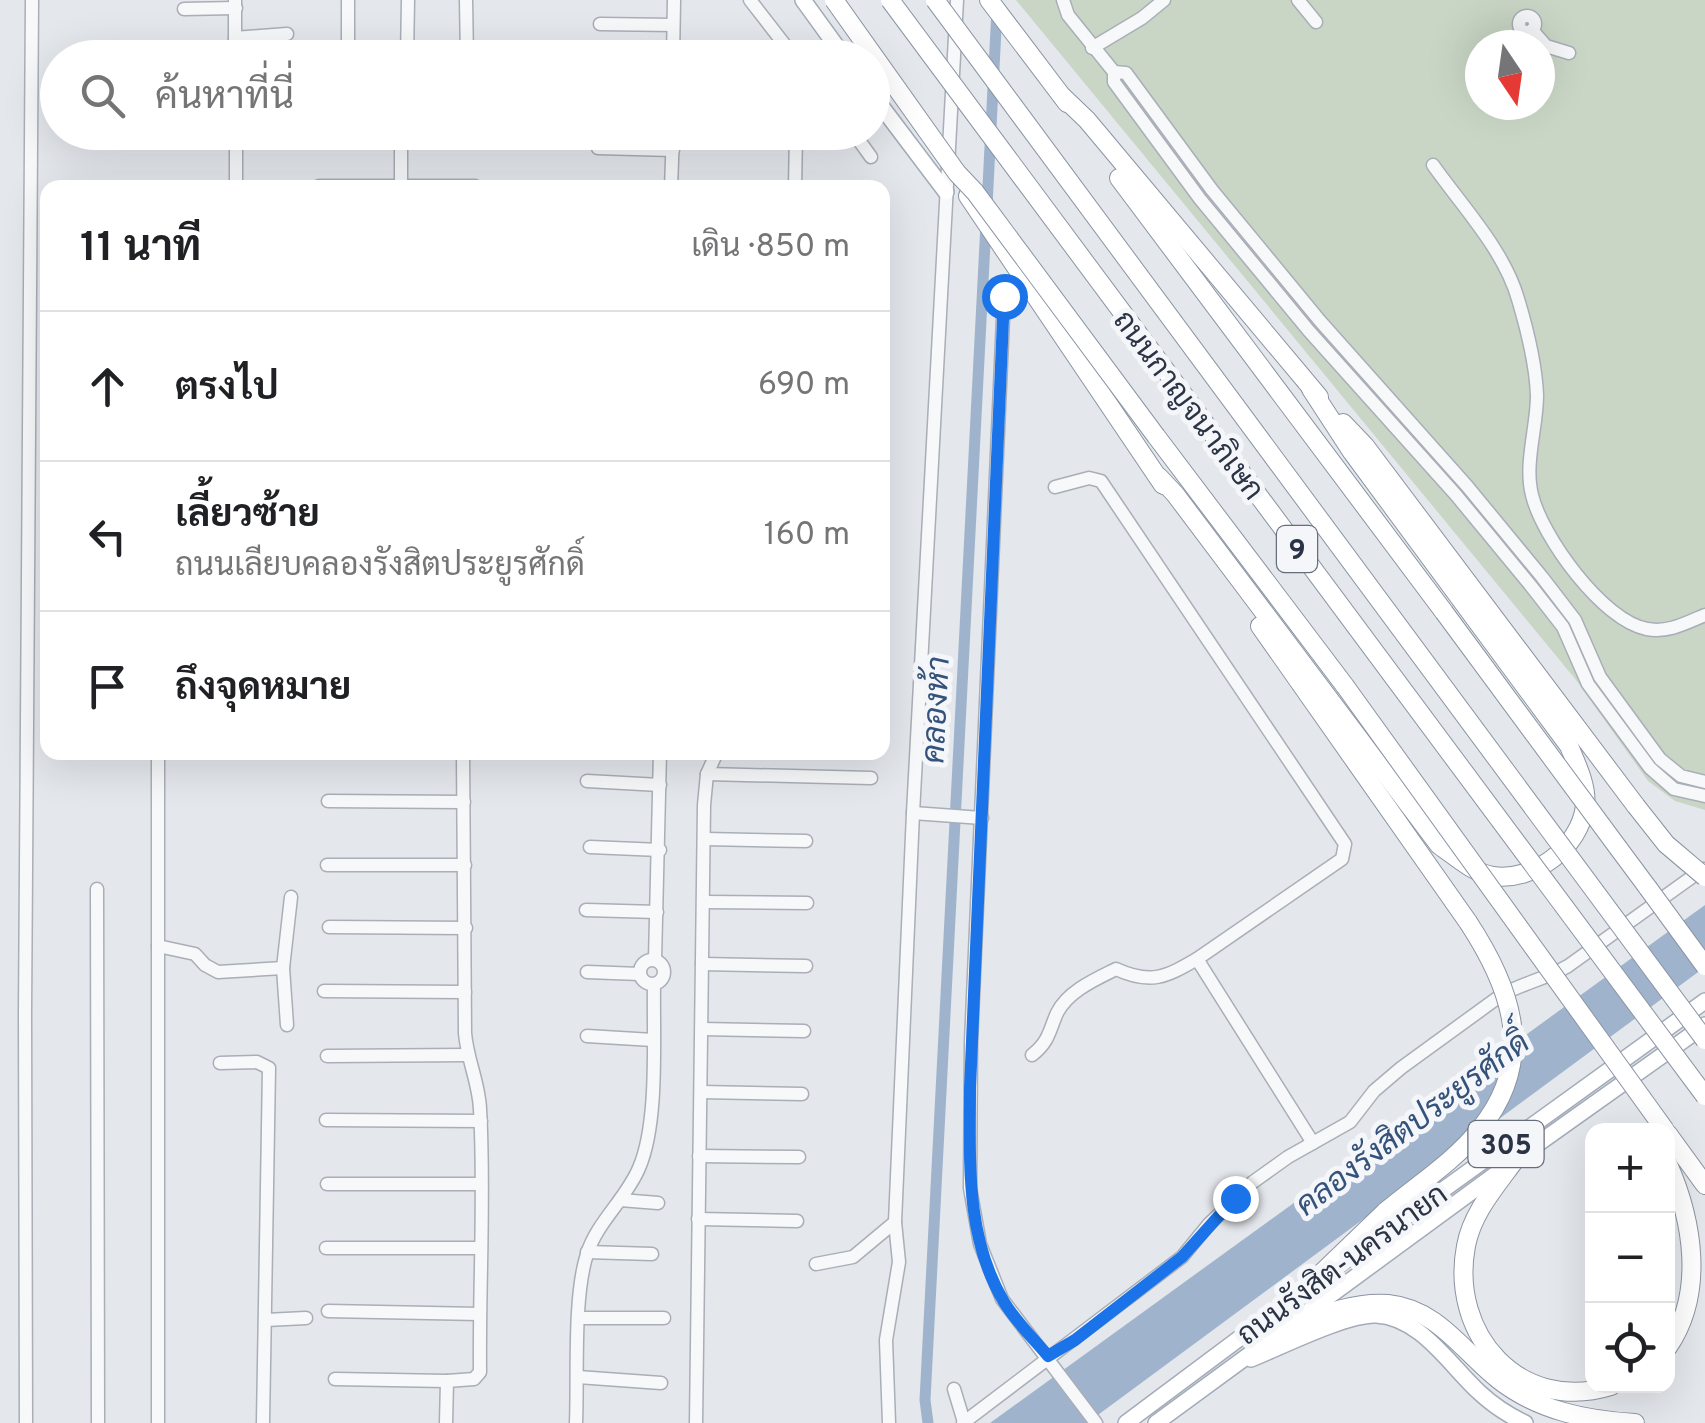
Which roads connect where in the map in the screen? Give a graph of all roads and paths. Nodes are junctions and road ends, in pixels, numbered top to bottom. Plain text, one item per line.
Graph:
1 (32, 0) edge
2 (348, 0) edge
3 (408, 0) edge
4 (466, 0) edge
5 (674, 0) edge
6 (750, 0) edge
7 (803, 0) edge
8 (834, 0) edge
9 (890, 0) edge
10 (935, 0) edge
11 (957, 0) edge
12 (989, 0) edge
13 (1064, 0) edge
14 (1164, 0) edge
15 (1298, 0) edge
16 (1529, 0) edge
17 (236, 4) edge
18 (184, 9) dead end
19 (1316, 22) dead end
20 (600, 24) dead end
21 (673, 25) junction
22 (286, 34) dead end
23 (236, 38) joint
24 (348, 40) edge
25 (407, 40) edge
26 (467, 40) edge
27 (673, 40) edge
28 (781, 40) edge
29 (831, 40) edge
30 (862, 40) edge
31 (1092, 48) junction
32 (1568, 53) dead end
33 (890, 79) edge
34 (890, 118) edge
35 (236, 150) edge
36 (401, 150) edge
37 (672, 150) edge
38 (796, 150) edge
39 (866, 150) edge
40 (871, 157) dead end
41 (1433, 165) dead end
42 (957, 173) junction
43 (236, 180) edge
44 (401, 180) edge
45 (671, 180) edge
46 (796, 180) edge
47 (946, 192) junction
48 (1172, 236) junction
49 (1004, 296) dead end
50 (1311, 389) junction
51 (1159, 476) junction
52 (1055, 487) dead end
53 (1537, 582) junction
54 (1705, 615) edge
55 (158, 760) edge
56 (464, 760) edge
57 (660, 760) edge
58 (713, 760) edge
59 (707, 774) junction
60 (871, 778) dead end
61 (587, 781) dead end
62 (1705, 782) edge
63 (660, 785) junction
64 (1705, 796) edge
65 (328, 802) dead end
66 (464, 802) junction
67 (916, 813) junction
68 (978, 817) junction
69 (705, 839) junction
70 (806, 840) dead end
71 (590, 846) dead end
72 (660, 850) junction
73 (465, 864) junction
74 (327, 865) dead end
75 (1705, 867) edge
76 (1705, 878) edge
77 (97, 889) dead end
78 (291, 897) dead end
79 (704, 902) junction
80 (807, 903) dead end
81 (586, 910) dead end
82 (657, 912) junction
83 (330, 927) dead end
84 (466, 928) junction
85 (158, 946) junction
86 (1198, 959) junction
87 (655, 960) junction
88 (702, 964) junction
89 (806, 966) dead end
90 (1705, 966) edge
91 (283, 968) junction
92 (587, 972) dead end
93 (640, 974) junction
94 (654, 984) junction
95 (324, 991) dead end
96 (465, 992) junction
97 (1705, 1001) edge
98 (287, 1025) dead end
99 (1705, 1026) edge
100 (702, 1028) junction
101 (804, 1031) dead end
102 (587, 1036) dead end
103 (653, 1040) junction
104 (1705, 1040) edge
105 (1604, 1049) junction
106 (1032, 1054) dead end
107 (467, 1055) junction
108 (327, 1056) dead end
109 (220, 1063) dead end
110 (700, 1092) junction
111 (802, 1094) dead end
112 (1705, 1096) edge
113 (326, 1120) dead end
114 (480, 1120) junction
115 (1646, 1123) edge
116 (1659, 1123) edge
117 (1312, 1143) junction
118 (1675, 1144) edge
119 (699, 1156) junction
120 (799, 1158) dead end
121 (1515, 1160) junction
122 (1675, 1180) edge
123 (326, 1184) dead end
124 (481, 1184) junction
125 (1705, 1184) edge
126 (620, 1200) junction
127 (658, 1203) dead end
128 (698, 1220) junction
129 (797, 1221) dead end
130 (895, 1222) junction
131 (326, 1248) dead end
132 (480, 1248) junction
133 (587, 1252) junction
134 (652, 1254) dead end
135 (816, 1264) dead end
136 (1306, 1288) junction
137 (328, 1311) dead end
138 (479, 1314) junction
139 (306, 1318) dead end
140 (580, 1318) junction
141 (664, 1318) dead end
142 (266, 1320) junction
143 (1278, 1332) junction
144 (1675, 1336) edge
145 (1051, 1360) junction
146 (1226, 1370) junction
147 (578, 1376) junction
148 (334, 1379) dead end
149 (447, 1381) junction
150 (661, 1383) dead end
151 (954, 1389) dead end
152 (1585, 1390) edge
153 (964, 1422) edge
154 (26, 1423) edge
155 (98, 1423) edge
156 (158, 1423) edge
157 (263, 1423) edge
158 (446, 1423) edge
159 (576, 1423) edge
160 (696, 1423) edge
161 (889, 1423) edge
162 (1096, 1423) edge
163 (1126, 1423) edge
164 (1156, 1423) edge
165 (1525, 1423) edge
166 (1635, 1423) edge

1 - 154 street
2 - 24 street
3 - 25 street
4 - 26 street
5 - 21 street
6 - 28 street
7 - 29 main road
8 - 30 highway, bridge
9 - 112 highway, ถนนกาญจนาภิเษก / 9, bridge
10 - 104 highway, ถนนกาญจนาภิเษก / 9, bridge
11 - 47 street
12 - 48 highway
13 - 31 street
14 - 31 street
15 - 19 street
16 - 32 street
17 - 18 street
17 - 23 street
20 - 21 street
21 - 27 street
22 - 23 street
31 - 53 street
33 - 42 highway, bridge
34 - 47 main road
35 - 43 street
36 - 44 street
37 - 45 street
38 - 46 street
39 - 40 street
41 - 54 street
42 - 51 highway, bridge
42 - 105 highway, bridge
47 - 67 street
48 - 50 highway
48 - 90 highway, bridge
49 - 68 street
50 - 51 highway
50 - 76 highway, bridge
51 - 136 highway, bridge
52 - 86 street
53 - 62 street
53 - 64 street
55 - 85 street
56 - 66 street
57 - 63 street
58 - 59 street
59 - 60 street
59 - 69 street
61 - 63 street
63 - 72 street
65 - 66 street
66 - 73 street
67 - 68 street
67 - 130 street
68 - 145 street
69 - 70 street
69 - 79 street
71 - 72 street
72 - 82 street
73 - 74 street
73 - 84 street
75 - 117 street
77 - 155 street
78 - 91 street
79 - 80 street
79 - 88 street
81 - 82 street
82 - 87 street
83 - 84 street
84 - 96 street
85 - 91 street
85 - 156 street
86 - 106 street
86 - 117 street
87 - 93 street
87 - 94 street
88 - 89 street
88 - 100 street
91 - 98 street
92 - 93 street
93 - 94 street
94 - 103 street
95 - 96 street
96 - 107 street
97 - 136 main road, ถนนรังสิต-นครนายก / 305
99 - 121 main road, ถนนรังสิต-นครนายก / 305
100 - 101 street
100 - 110 street
102 - 103 street
103 - 126 street
105 - 115 highway, bridge
105 - 116 highway, bridge
107 - 108 street
107 - 114 street
109 - 142 street
110 - 111 street
110 - 119 street
113 - 114 street
114 - 124 street
117 - 145 street
118 - 125 highway
119 - 120 street
119 - 128 street
121 - 143 main road, ถนนรังสิต-นครนายก / 305
121 - 152 highway
122 - 144 highway
123 - 124 street
124 - 132 street
126 - 127 street
126 - 133 street
128 - 129 street
128 - 160 street
130 - 135 street
130 - 161 street
131 - 132 street
132 - 138 street
133 - 134 street
133 - 140 street
136 - 163 main road, ถนนรังสิต-นครนายก / 305
137 - 138 street
138 - 149 street
139 - 142 street
140 - 141 street
140 - 147 street
142 - 157 street
143 - 146 main road, ถนนรังสิต-นครนายก / 305
143 - 166 highway
145 - 153 street
145 - 162 street
146 - 164 main road, ถนนรังสิต-นครนายก / 305
146 - 165 main road
147 - 150 street
147 - 159 street
148 - 149 street
149 - 158 street
151 - 153 street

